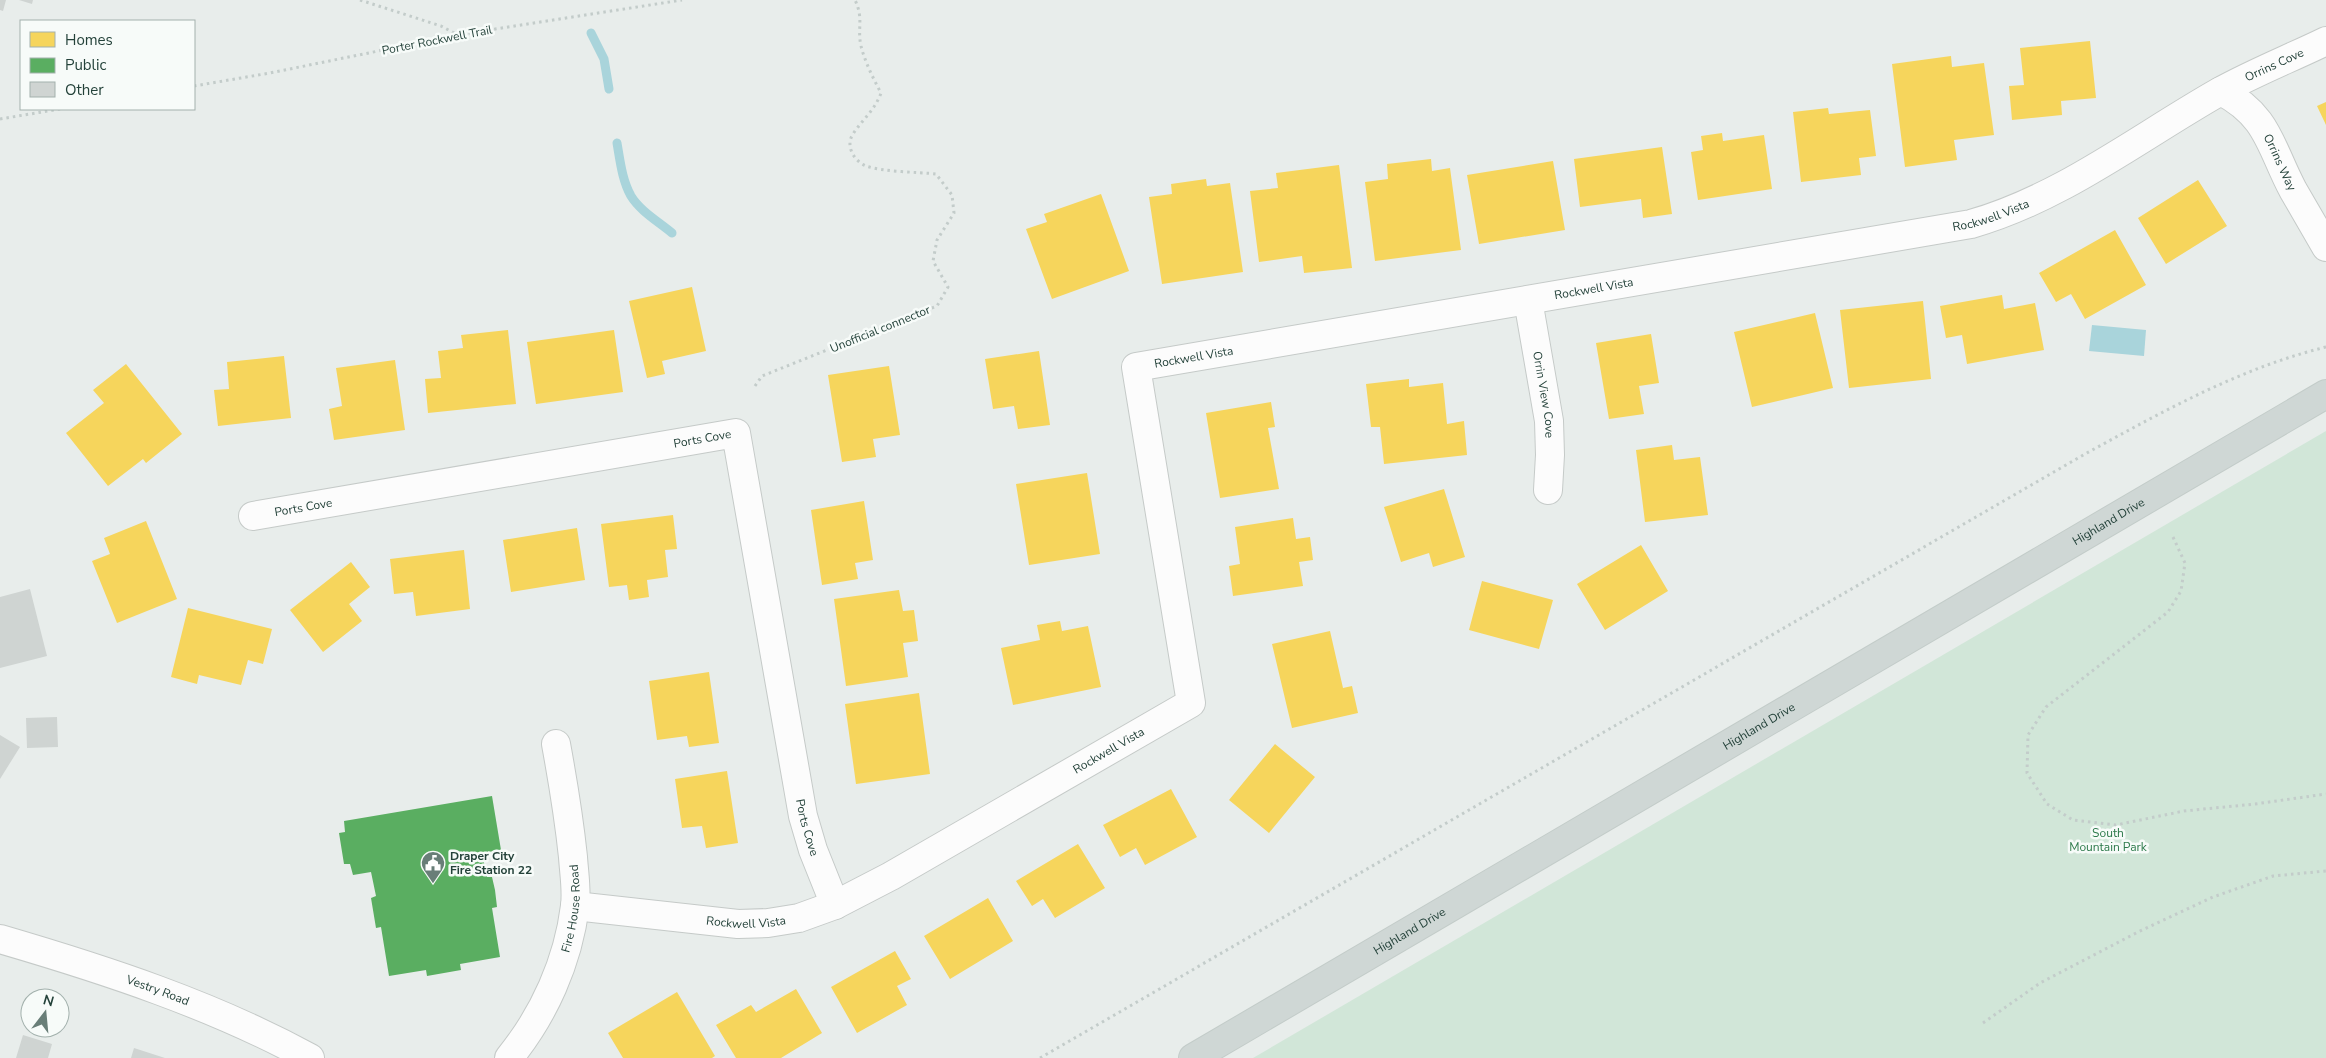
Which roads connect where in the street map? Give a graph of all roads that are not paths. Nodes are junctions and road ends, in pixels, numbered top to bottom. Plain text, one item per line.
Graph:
1 (2326, 41) edge
2 (2221, 91) junction
3 (2326, 247) edge
4 (1528, 300) junction
5 (2326, 394) edge
6 (1548, 490) dead end
7 (253, 516) dead end
8 (556, 744) dead end
9 (835, 905) junction
10 (575, 906) junction
11 (0, 939) edge
12 (310, 1058) edge
13 (509, 1058) edge
14 (1193, 1058) edge

1 - 2 street, Orrins Cove
2 - 3 street, Orrins Way
2 - 4 street, Rockwell Vista
4 - 6 street, Orrin View Cove
4 - 9 street, Rockwell Vista
5 - 14 main road, Highland Drive
7 - 9 street, Ports Cove
8 - 10 street, Fire House Road
9 - 10 street, Rockwell Vista
10 - 13 street, Fire House Road
11 - 12 street, Vestry Road

